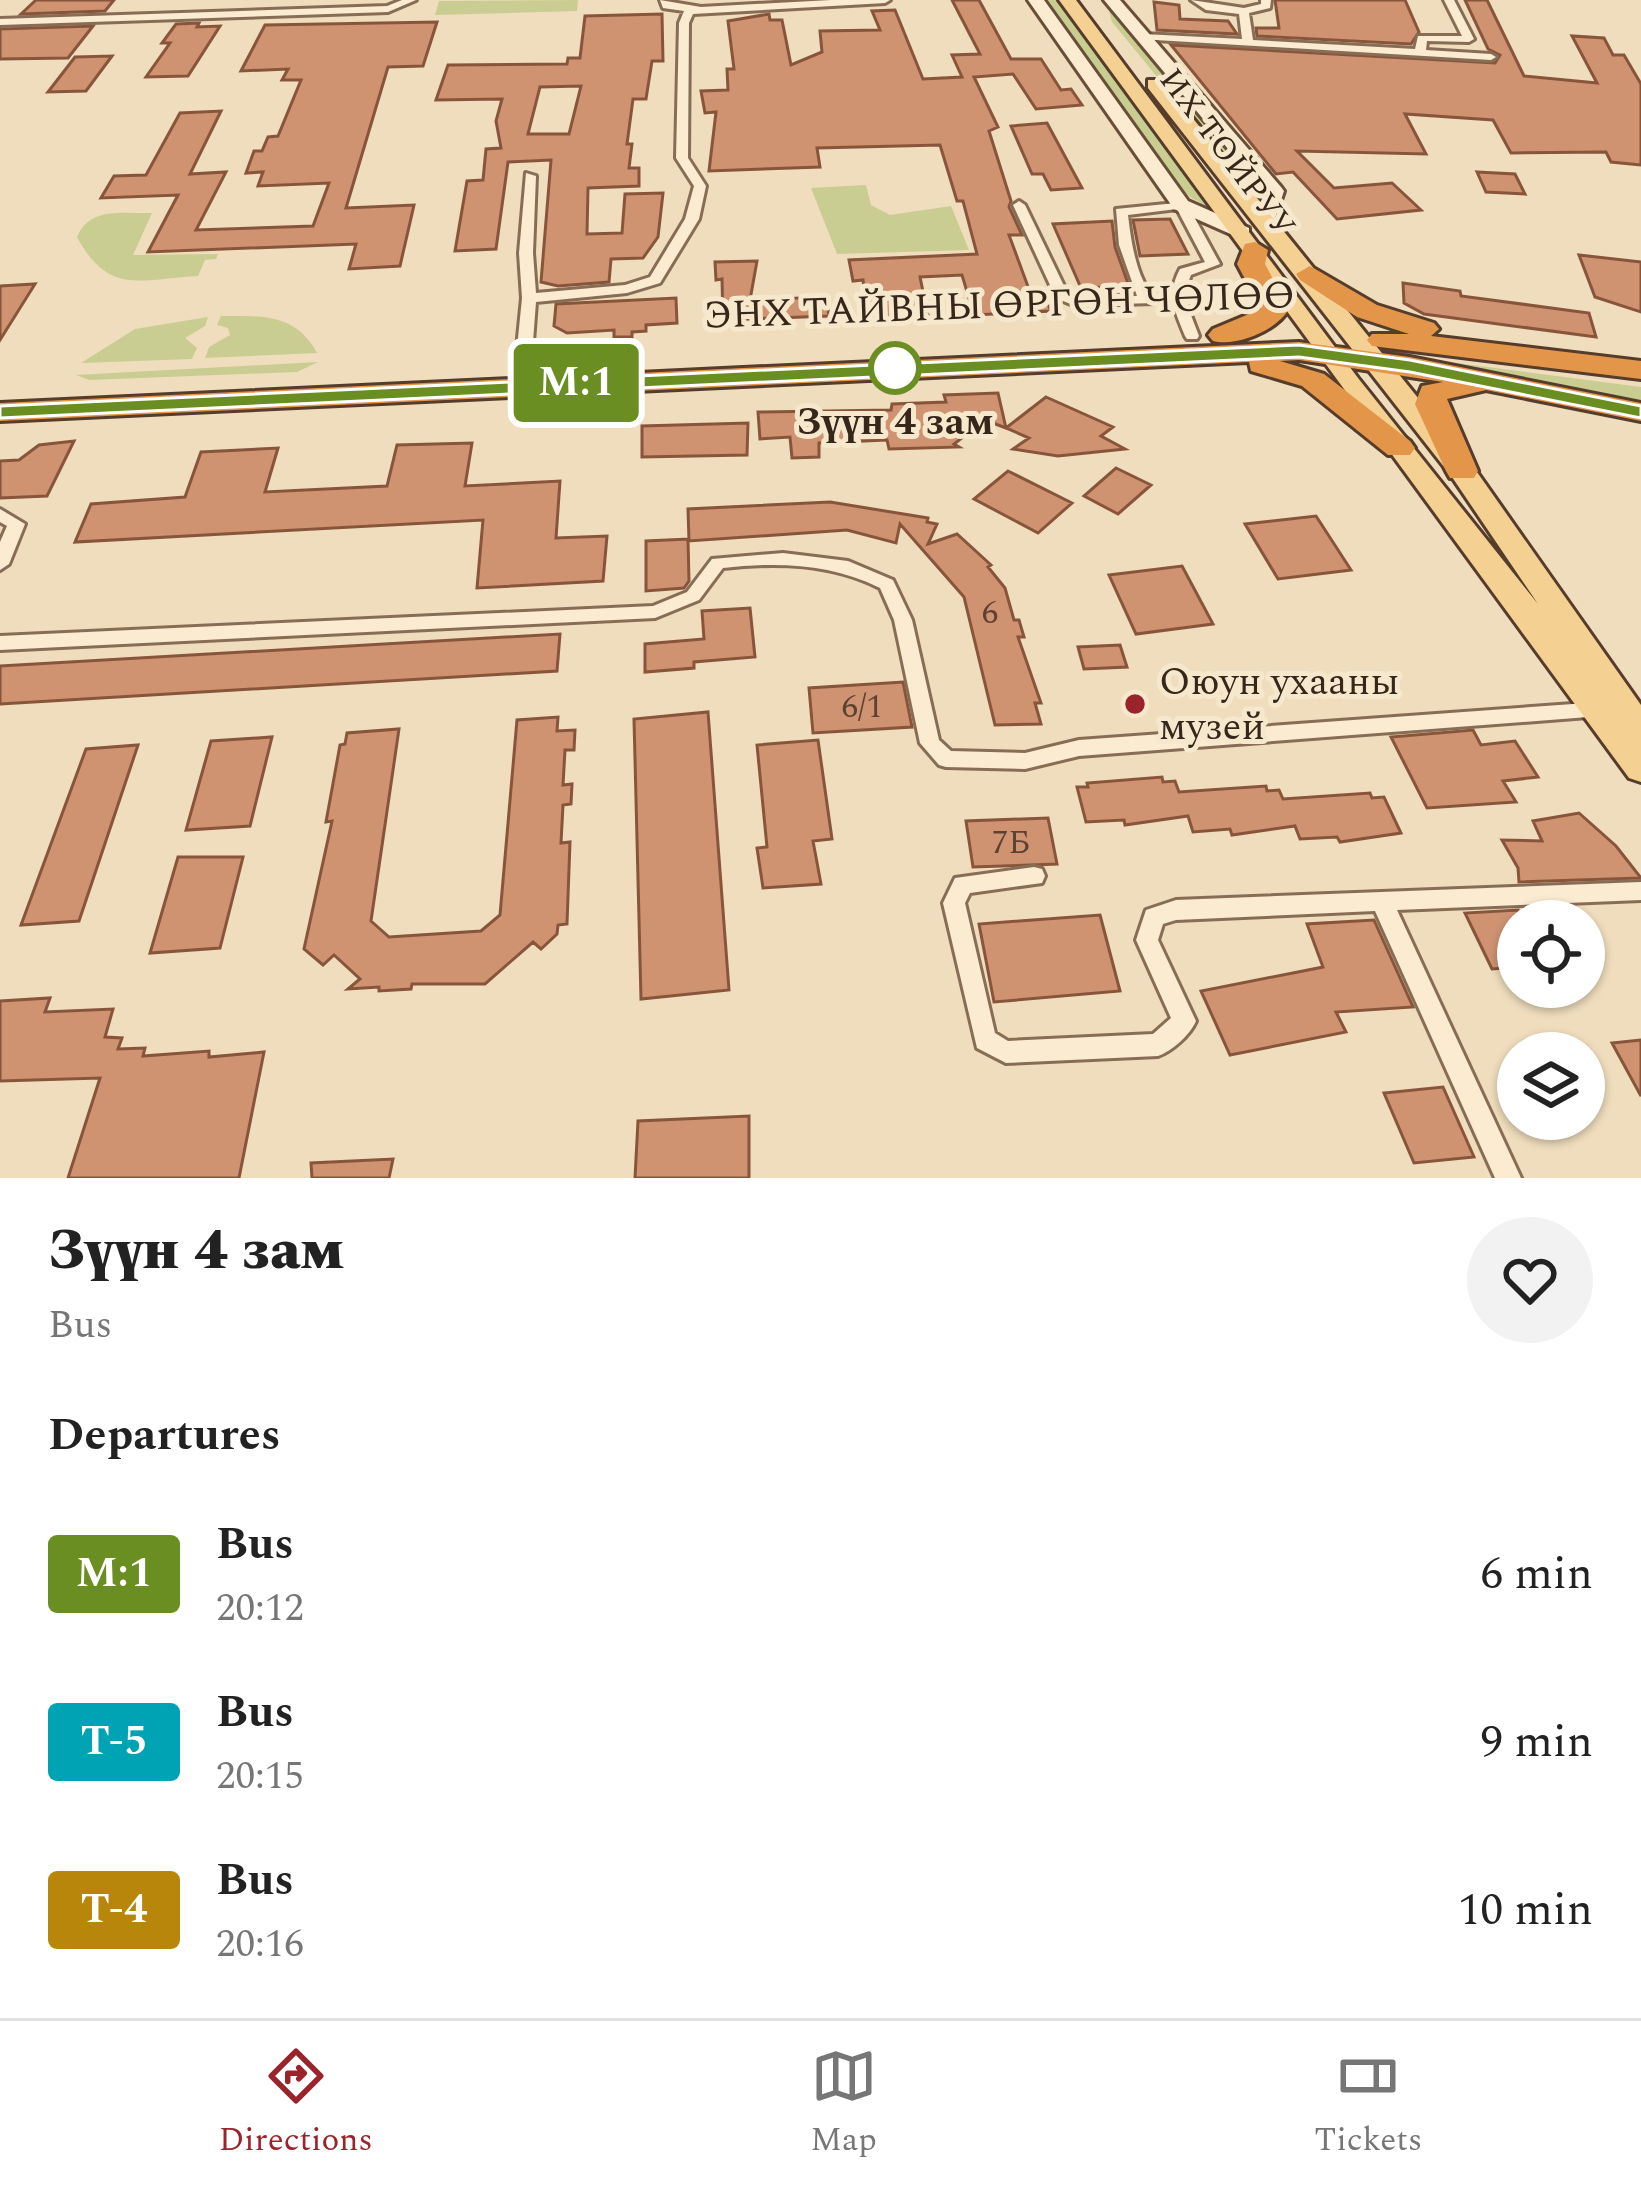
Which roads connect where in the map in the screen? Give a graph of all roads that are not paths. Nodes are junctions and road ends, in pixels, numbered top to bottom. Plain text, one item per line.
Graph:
1 (411, 0) edge
2 (885, 0) edge
3 (1036, 0) edge
4 (1067, 0) edge
5 (1087, 0) edge
6 (1112, 0) edge
7 (1196, 0) edge
8 (1266, 0) edge
9 (1449, 0) edge
10 (666, 3) edge
11 (701, 9) junction
12 (1244, 11) junction
13 (0, 22) edge
14 (1143, 37) junction
15 (1248, 42) junction
16 (1420, 52) junction
17 (1491, 57) dead end
18 (530, 176) dead end
19 (1181, 205) junction
20 (1019, 206) dead end
21 (1266, 220) junction
22 (1248, 241) junction
23 (1310, 274) junction
24 (529, 298) junction
25 (1174, 299) junction
26 (1146, 300) junction
27 (1208, 336) junction
28 (1323, 344) junction
29 (1368, 349) junction
30 (1538, 355) junction
31 (1127, 356) junction
32 (523, 368) junction
33 (1641, 370) edge
34 (0, 392) edge
35 (1538, 393) junction
36 (0, 412) edge
37 (1641, 412) edge
38 (1399, 448) junction
39 (1462, 471) junction
40 (0, 514) edge
41 (0, 564) edge
42 (0, 643) edge
43 (1604, 696) junction
44 (1641, 731) edge
45 (1641, 770) edge
46 (1034, 876) dead end
47 (1641, 891) edge
48 (1382, 902) junction
49 (1508, 1178) edge

1 - 13 street
2 - 11 street
3 - 19 street
4 - 22 main road, ИХ ТОЙРУУ
5 - 21 main road, ИХ ТОЙРУУ
6 - 14 street
7 - 12 street
8 - 12 street
9 - 16 street
10 - 11 street
11 - 24 street
12 - 15 street
14 - 15 street
14 - 21 street
15 - 16 street
16 - 17 street
18 - 24 street
19 - 22 street
19 - 25 street
19 - 26 street
20 - 26 street
21 - 23 main road, ИХ ТОЙРУУ
22 - 27 highway
22 - 28 main road, ИХ ТОЙРУУ
23 - 29 main road, ИХ ТОЙРУУ
23 - 30 highway
24 - 32 street
25 - 26 street
25 - 27 street
27 - 28 highway, ЭНХ ТАЙВНЫ ӨРГӨН ЧӨЛӨӨ
27 - 32 highway, ЭНХ ТАЙВНЫ ӨРГӨН ЧӨЛӨӨ
28 - 29 highway, ЭНХ ТАЙВНЫ ӨРГӨН ЧӨЛӨӨ
28 - 31 highway, ЭНХ ТАЙВНЫ ӨРГӨН ЧӨЛӨӨ
28 - 38 main road, ИХ ТОЙРУУ
29 - 30 highway, ЭНХ ТАЙВНЫ ӨРГӨН ЧӨЛӨӨ
29 - 35 highway, ЭНХ ТАЙВНЫ ӨРГӨН ЧӨЛӨӨ
29 - 39 main road, ИХ ТОЙРУУ
30 - 33 highway, ЭНХ ТАЙВНЫ ӨРГӨН ЧӨЛӨӨ
31 - 36 highway, ЭНХ ТАЙВНЫ ӨРГӨН ЧӨЛӨӨ
31 - 38 highway
32 - 34 highway, ЭНХ ТАЙВНЫ ӨРГӨН ЧӨЛӨӨ
35 - 37 highway, ЭНХ ТАЙВНЫ ӨРГӨН ЧӨЛӨӨ
35 - 39 highway
38 - 43 main road, ИХ ТОЙРУУ
39 - 43 main road
40 - 41 street
42 - 43 street
43 - 44 main road
43 - 45 main road
46 - 48 street
47 - 48 street
48 - 49 street

